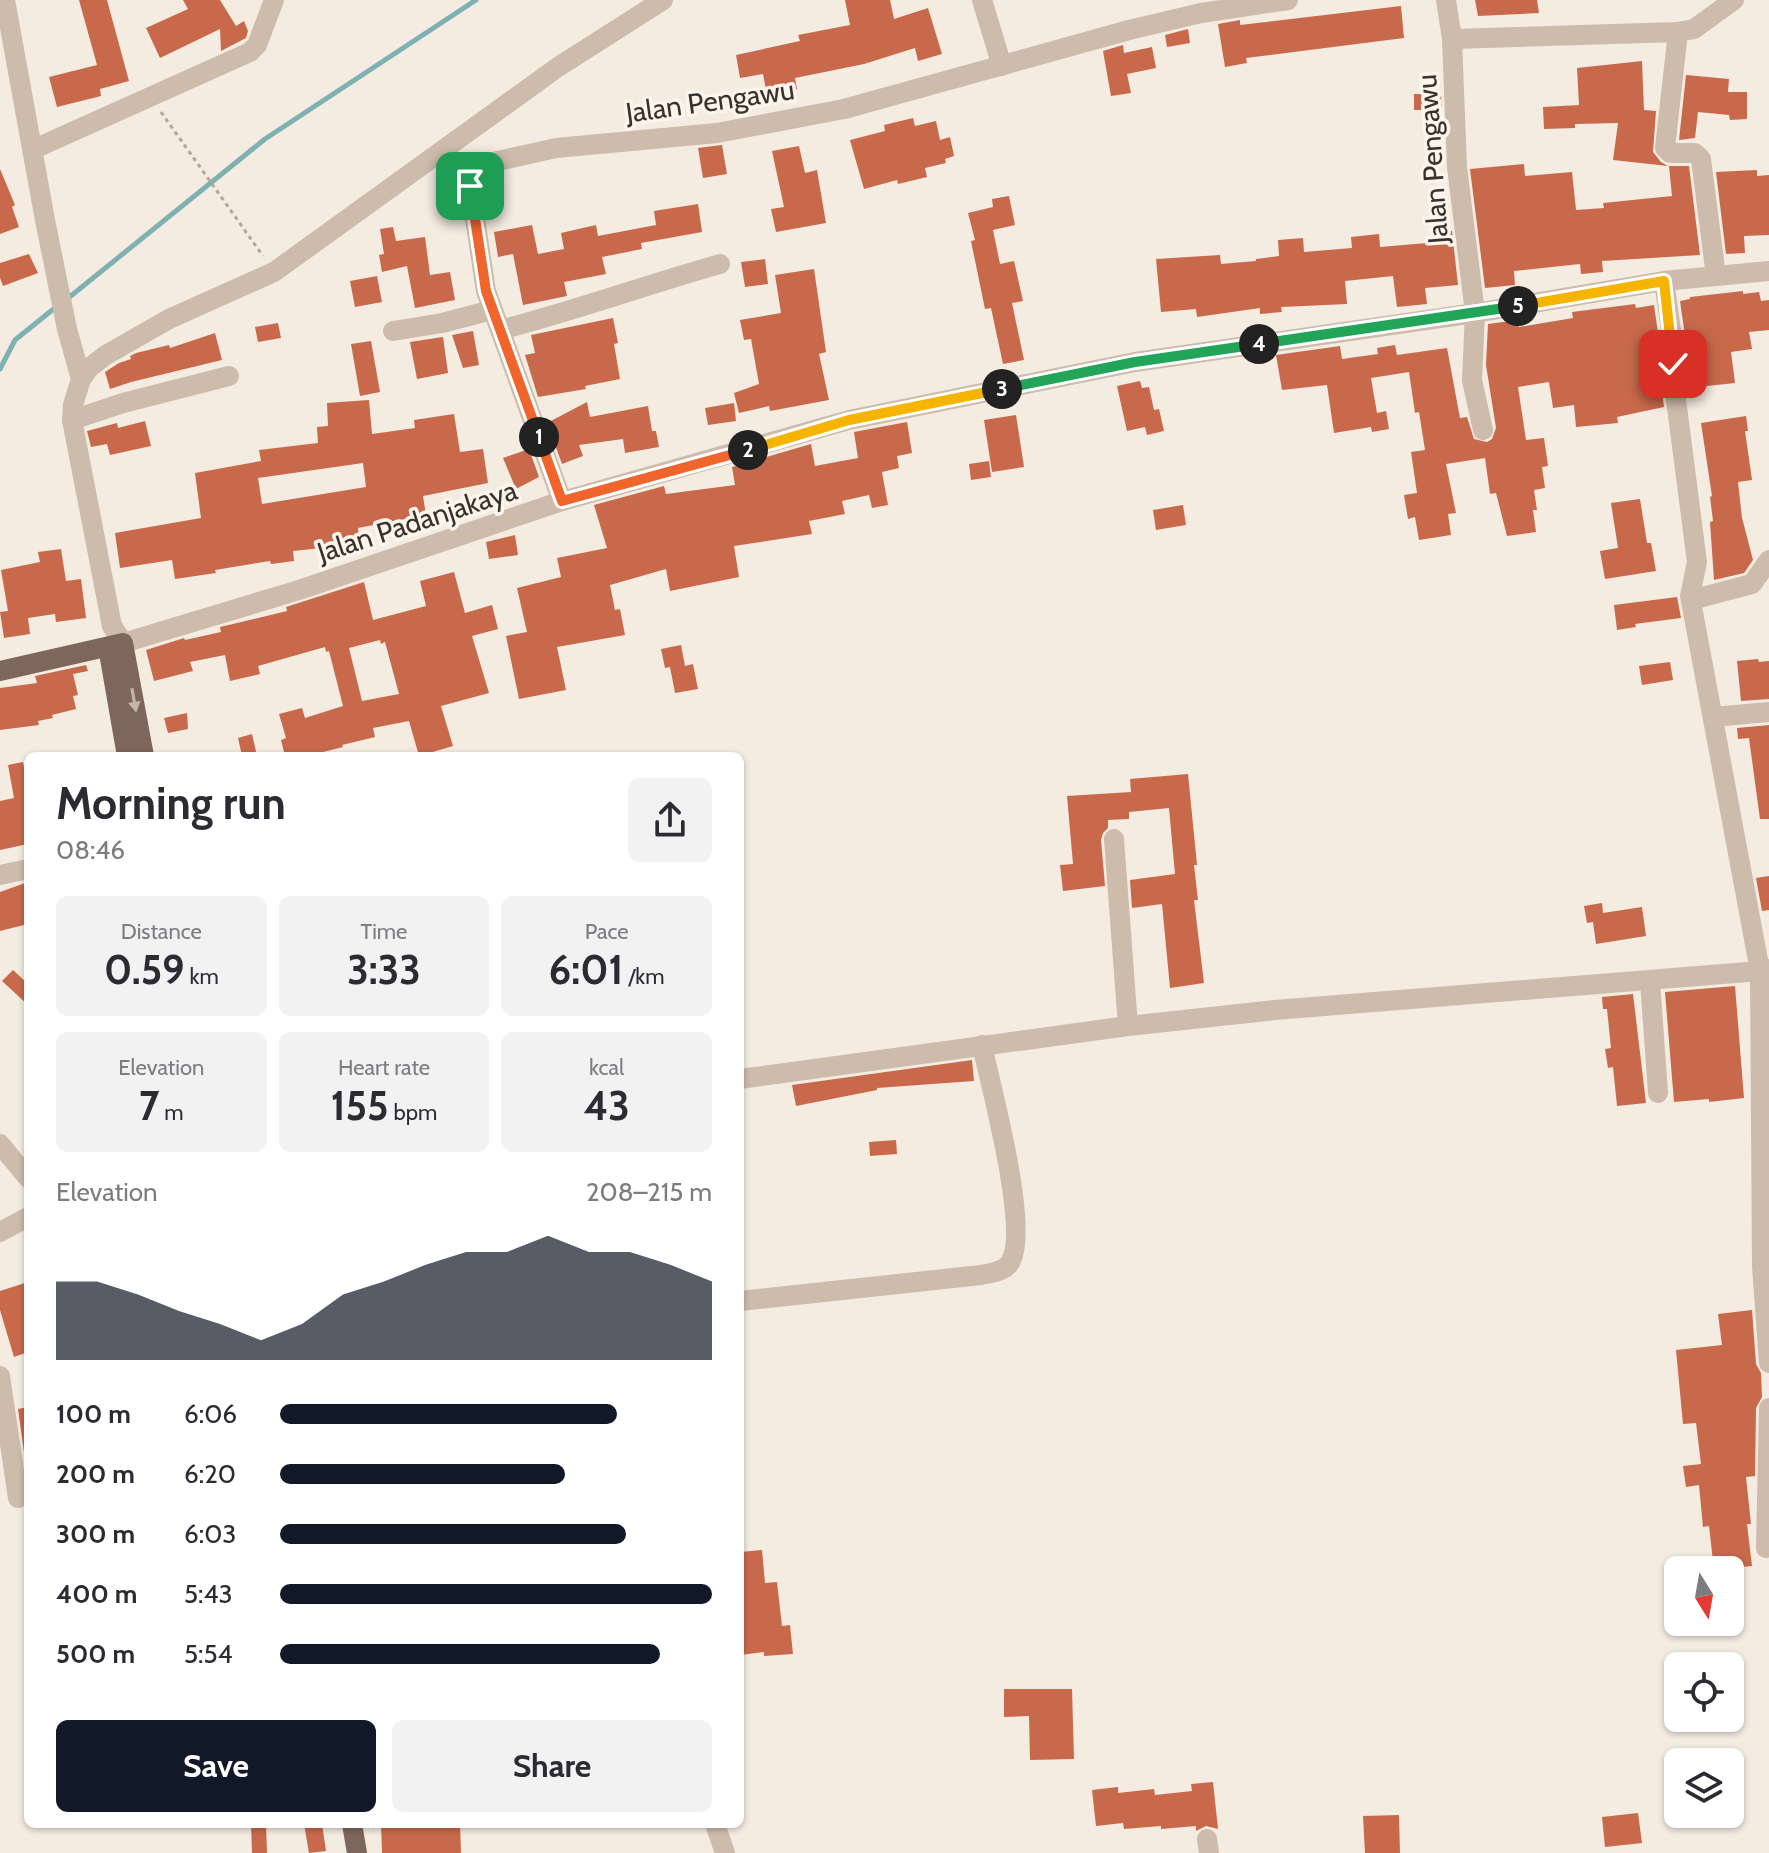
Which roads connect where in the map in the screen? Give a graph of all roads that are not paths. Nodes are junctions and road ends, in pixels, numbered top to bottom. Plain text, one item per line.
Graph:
1 (5, 0) edge
2 (274, 0) edge
3 (663, 0) edge
4 (982, 0) edge
5 (1288, 0) edge
6 (1446, 0) edge
7 (1734, 0) edge
8 (1678, 32) junction
9 (1452, 39) junction
10 (1002, 66) junction
11 (458, 140) junction
12 (34, 149) junction
13 (472, 179) junction
14 (720, 264) dead end
15 (1769, 271) edge
16 (1716, 276) junction
17 (1664, 281) junction
18 (492, 310) junction
19 (1475, 313) junction
20 (500, 330) junction
21 (393, 331) dead end
22 (229, 376) dead end
23 (81, 379) junction
24 (72, 420) junction
25 (1483, 430) dead end
26 (562, 501) junction
27 (1769, 560) edge
28 (1691, 600) junction
29 (114, 639) junction
30 (0, 671) edge
31 (1769, 712) edge
32 (1713, 717) junction
33 (127, 752) edge
34 (143, 752) edge
35 (1114, 839) dead end
36 (24, 870) edge
37 (0, 875) edge
38 (1764, 970) edge
39 (1650, 981) junction
40 (1128, 1026) junction
41 (982, 1045) junction
42 (744, 1078) edge
43 (1658, 1093) dead end
44 (0, 1144) edge
45 (24, 1173) edge
46 (24, 1219) edge
47 (0, 1232) edge
48 (744, 1301) edge
49 (1769, 1363) edge
50 (0, 1376) edge
51 (1769, 1408) edge
52 (18, 1498) dead end
53 (1766, 1548) dead end
54 (353, 1828) edge
55 (716, 1828) edge
56 (357, 1853) edge
57 (725, 1853) edge

1 - 12 street
2 - 12 street
3 - 11 street
4 - 10 street
5 - 10 street, Jalan Pengawu
6 - 9 street, Jalan Pengawu
7 - 8 street
8 - 9 street
8 - 16 street
9 - 19 street, Jalan Pengawu
10 - 13 street, Jalan Pengawu
11 - 13 street
11 - 23 street
12 - 23 street
13 - 18 street
14 - 20 street
15 - 16 street, Jalan Padanjakaya
16 - 17 street, Jalan Padanjakaya
17 - 19 street, Jalan Padanjakaya
17 - 28 street
18 - 20 street
18 - 21 street
19 - 25 street, Jalan Pengawu
19 - 26 street, Jalan Padanjakaya
20 - 26 street
22 - 24 street
23 - 24 street
24 - 29 street
26 - 29 street, Jalan Padanjakaya
27 - 28 street
28 - 32 street
29 - 30 main road
29 - 33 main road
29 -> 34 main road
31 - 32 street
32 - 38 street
35 - 40 street
36 - 37 street
38 - 39 street
38 - 49 street
39 - 40 street
39 - 43 street
40 - 41 street
41 - 42 street
41 - 48 street
44 - 45 street
46 - 47 street
50 - 52 street
51 - 53 street
54 - 56 main road
55 - 57 street

